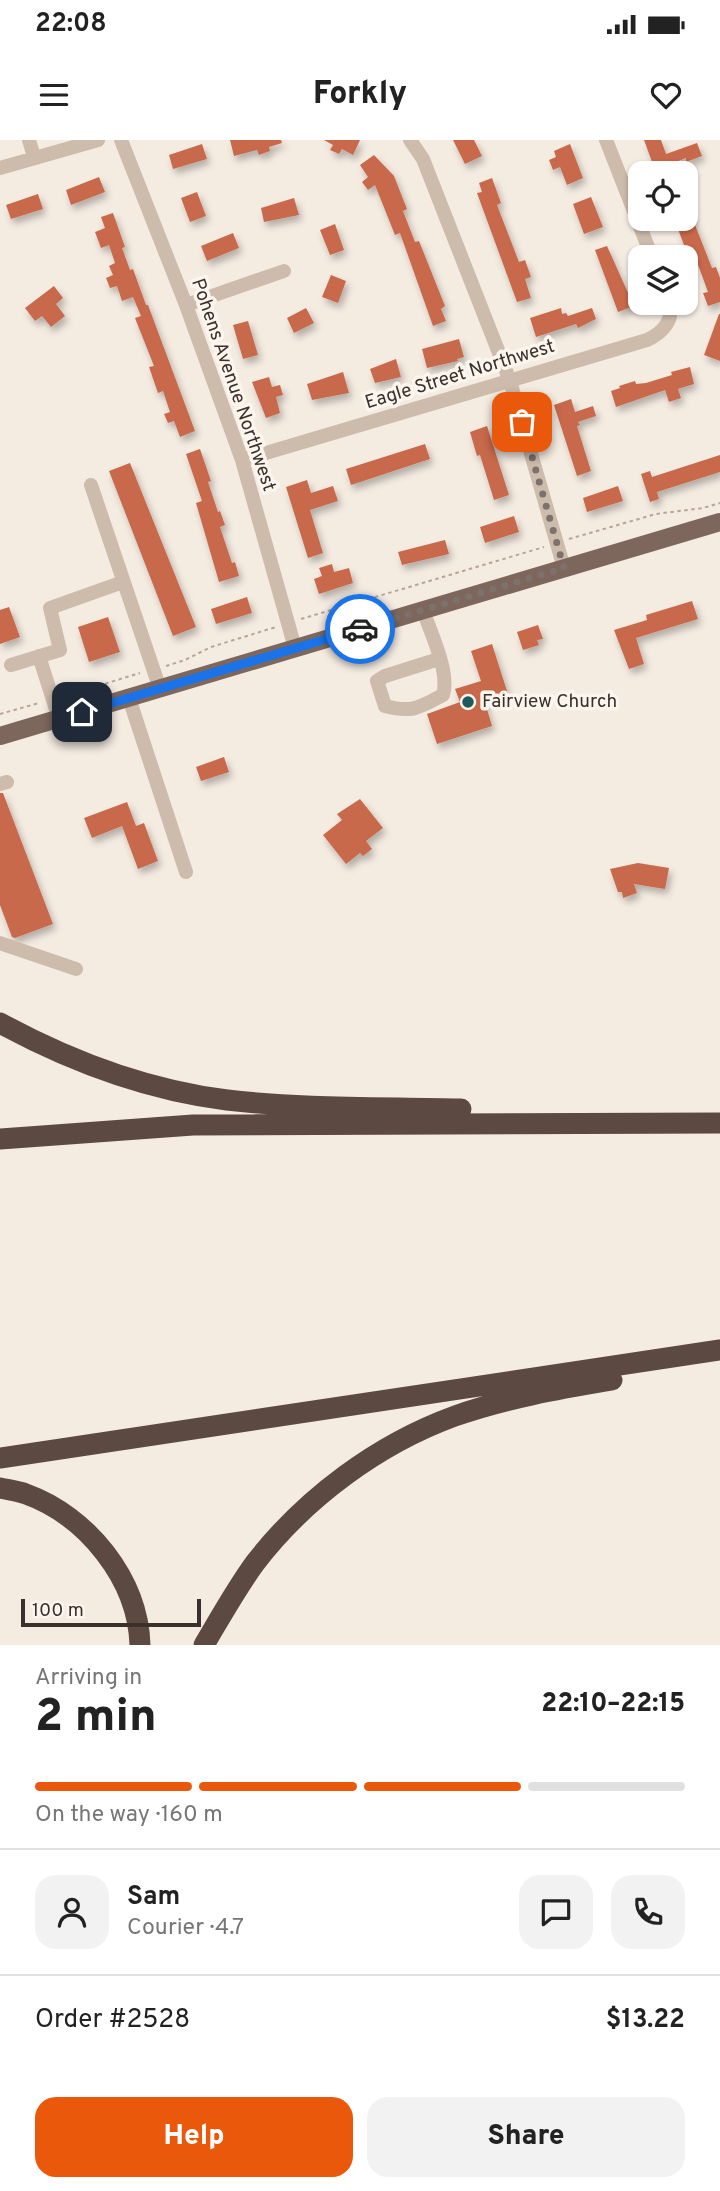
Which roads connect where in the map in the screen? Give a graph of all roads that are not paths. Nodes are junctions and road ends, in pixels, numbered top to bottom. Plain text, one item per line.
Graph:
1 (29, 140) edge
2 (98, 140) edge
3 (121, 140) edge
4 (410, 140) edge
5 (606, 140) edge
6 (34, 157) junction
7 (0, 168) edge
8 (647, 245) edge
9 (284, 271) dead end
10 (186, 305) junction
11 (669, 315) edge
12 (510, 381) junction
13 (242, 460) junction
14 (91, 485) dead end
15 (720, 522) edge
16 (564, 568) junction
17 (122, 582) junction
18 (423, 610) junction
19 (295, 648) junction
20 (39, 656) junction
21 (439, 659) junction
22 (11, 665) dead end
23 (160, 689) junction
24 (129, 698) junction
25 (59, 719) junction
26 (0, 736) edge
27 (187, 872) dead end
28 (0, 943) edge
29 (76, 969) dead end
30 (0, 1023) edge
31 (596, 1123) junction
32 (720, 1123) edge
33 (0, 1139) edge
34 (720, 1350) edge
35 (720, 1355) edge
36 (0, 1458) edge
37 (0, 1488) edge
38 (140, 1645) edge
39 (204, 1645) edge

1 - 6 street
2 - 6 street
3 - 10 street, Pohens Avenue Northwest
4 - 12 street
5 - 8 street
6 - 7 street
9 - 10 street
10 - 13 street, Pohens Avenue Northwest
11 - 12 street, Eagle Street Northwest
12 - 13 street, Eagle Street Northwest
12 - 16 street
13 - 19 street, Pohens Avenue Northwest
14 - 17 street
15 - 16 main road
16 - 18 main road
17 - 20 street
17 - 23 street
18 - 19 main road
18 - 21 street
19 - 23 main road
20 - 22 street
20 - 25 street
21 - 21 street
23 - 24 main road
24 - 25 main road
24 - 27 street
25 - 26 main road
28 - 29 street
30 - 31 highway
31 - 32 highway
31 - 33 highway
34 - 36 highway
35 - 39 highway
37 - 38 highway

